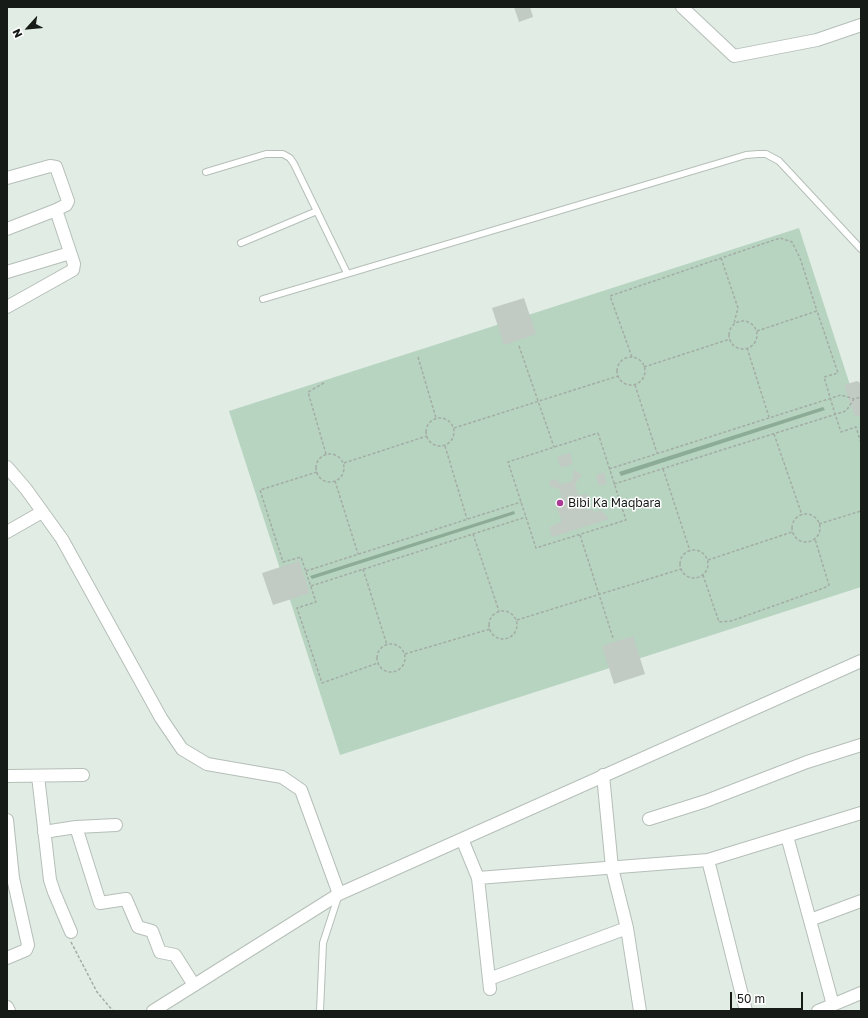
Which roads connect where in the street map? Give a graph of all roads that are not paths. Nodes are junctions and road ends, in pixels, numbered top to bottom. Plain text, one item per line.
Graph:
1 (682, 7) edge
2 (861, 25) edge
3 (206, 172) dead end
4 (7, 178) edge
5 (56, 210) junction
6 (317, 211) junction
7 (7, 229) edge
8 (241, 243) dead end
9 (861, 249) edge
10 (70, 253) junction
11 (7, 272) edge
12 (348, 274) junction
13 (263, 298) dead end
14 (7, 307) edge
15 (7, 466) edge
16 (42, 512) junction
17 (7, 532) edge
18 (861, 661) edge
19 (861, 745) edge
20 (83, 775) dead end
21 (603, 775) junction
22 (7, 776) edge
23 (38, 776) junction
24 (861, 813) edge
25 (649, 819) dead end
26 (7, 820) edge
27 (116, 824) dead end
28 (76, 827) junction
29 (44, 832) junction
30 (787, 836) junction
31 (462, 839) junction
32 (708, 860) junction
33 (612, 868) junction
34 (478, 878) junction
35 (339, 894) junction
36 (861, 901) edge
37 (810, 920) junction
38 (627, 928) junction
39 (72, 932) road end
40 (7, 958) edge
41 (194, 985) junction
42 (861, 993) edge
43 (833, 1005) junction
44 (7, 1007) edge
45 (156, 1010) edge
46 (9, 1011) edge
47 (320, 1011) edge
48 (640, 1011) edge
49 (746, 1011) edge
50 (818, 1011) edge

1 - 2 street
3 - 6 lane
4 - 5 street
5 - 7 street
5 - 10 street
6 - 8 lane
6 - 12 lane
9 - 12 lane
10 - 11 street
10 - 14 street
12 - 13 lane
15 - 16 street
16 - 17 street
16 - 35 street
18 - 21 street
19 - 25 street
20 - 23 street
21 - 31 street
21 - 33 street
22 - 23 street
23 - 29 street
24 - 30 street
26 - 40 street
27 - 28 street
28 - 29 street
28 - 41 street
29 - 39 street
30 - 32 street
30 - 37 street
31 - 34 street
31 - 35 street
32 - 33 street
32 - 49 street
33 - 34 street
33 - 38 street
34 - 38 street
35 - 41 street
35 - 47 lane
36 - 37 street
37 - 43 street
38 - 48 street
41 - 45 street
42 - 43 street
43 - 50 street
44 - 46 street

